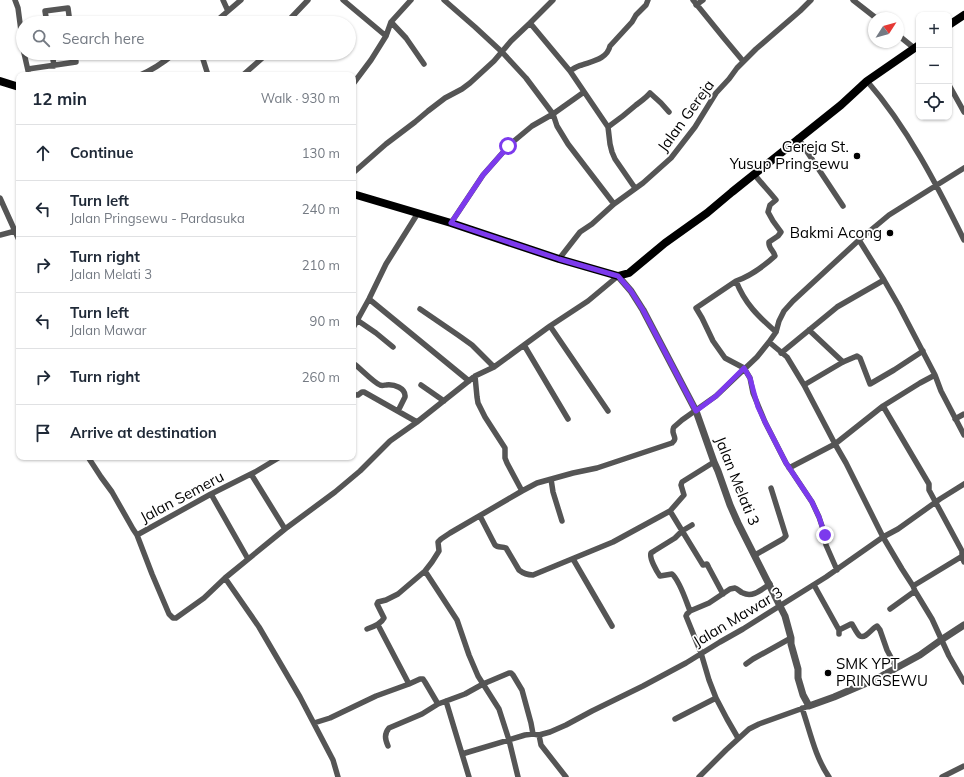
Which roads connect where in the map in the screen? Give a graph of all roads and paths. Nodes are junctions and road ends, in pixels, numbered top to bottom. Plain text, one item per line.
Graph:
1 (15, 0) edge
2 (223, 0) edge
3 (242, 0) edge
4 (308, 0) edge
5 (343, 0) edge
6 (411, 0) edge
7 (444, 0) edge
8 (543, 0) edge
9 (648, 0) edge
10 (703, 0) edge
11 (811, 0) edge
12 (853, 0) edge
13 (551, 2) edge
14 (694, 2) edge
15 (228, 10) junction
16 (868, 12) edge
17 (964, 15) edge
18 (19, 16) edge
19 (46, 16) edge
20 (69, 16) edge
21 (222, 16) edge
22 (293, 16) edge
23 (391, 22) junction
24 (530, 23) junction
25 (952, 24) edge
26 (386, 36) junction
27 (904, 39) edge
28 (916, 47) edge
29 (502, 52) junction
30 (26, 60) edge
31 (53, 60) edge
32 (76, 60) edge
33 (166, 60) edge
34 (203, 60) edge
35 (260, 60) edge
36 (743, 61) junction
37 (424, 64) dead end
38 (54, 66) junction
39 (570, 71) junction
40 (29, 72) edge
41 (146, 72) edge
42 (207, 72) edge
43 (246, 72) edge
44 (356, 80) edge
45 (867, 80) junction
46 (2, 83) edge
47 (16, 86) edge
48 (952, 90) edge
49 (584, 92) junction
50 (669, 112) dead end
51 (964, 112) edge
52 (553, 114) junction
53 (608, 127) junction
54 (798, 138) junction
55 (964, 168) edge
56 (356, 170) edge
57 (754, 174) junction
58 (936, 185) junction
59 (636, 188) junction
60 (356, 195) edge
61 (0, 198) edge
62 (614, 204) junction
63 (843, 206) dead end
64 (418, 213) junction
65 (451, 223) junction
66 (16, 228) edge
67 (16, 230) edge
68 (0, 235) edge
69 (859, 240) junction
70 (964, 240) edge
71 (559, 259) junction
72 (618, 276) junction
73 (884, 280) junction
74 (736, 281) junction
75 (369, 299) junction
76 (420, 309) dead end
77 (357, 320) joint
78 (550, 326) junction
79 (809, 330) junction
80 (776, 332) junction
81 (770, 342) junction
82 (524, 345) junction
83 (393, 347) dead end
84 (923, 351) junction
85 (781, 353) junction
86 (843, 362) junction
87 (356, 365) edge
88 (494, 367) junction
89 (744, 368) junction
90 (935, 375) junction
91 (475, 376) junction
92 (469, 381) junction
93 (421, 385) dead end
94 (804, 385) junction
95 (356, 395) edge
96 (444, 401) junction
97 (883, 406) junction
98 (398, 411) junction
99 (608, 411) dead end
100 (696, 411) junction
101 (964, 414) edge
102 (568, 419) dead end
103 (955, 419) junction
104 (417, 422) junction
105 (964, 435) edge
106 (834, 444) junction
107 (90, 460) edge
108 (275, 460) edge
109 (714, 462) junction
110 (789, 468) junction
111 (251, 474) junction
112 (551, 479) junction
113 (964, 484) edge
114 (771, 488) dead end
115 (522, 491) junction
116 (212, 494) junction
117 (936, 503) junction
118 (670, 512) junction
119 (480, 516) junction
120 (562, 521) dead end
121 (692, 524) dead end
122 (285, 529) junction
123 (682, 531) junction
124 (137, 535) junction
125 (883, 537) junction
126 (755, 555) junction
127 (963, 558) edge
128 (248, 559) junction
129 (573, 559) junction
130 (837, 570) junction
131 (425, 571) junction
132 (225, 578) junction
133 (770, 584) junction
134 (814, 585) junction
135 (914, 588) junction
136 (723, 594) junction
137 (780, 606) junction
138 (890, 609) dead end
139 (690, 612) junction
140 (378, 625) junction
141 (964, 625) edge
142 (612, 626) dead end
143 (367, 630) dead end
144 (791, 638) junction
145 (941, 640) junction
146 (702, 653) junction
147 (746, 664) dead end
148 (896, 667) junction
149 (964, 682) edge
150 (409, 684) junction
151 (483, 684) junction
152 (716, 698) junction
153 (446, 701) junction
154 (438, 704) junction
155 (806, 707) junction
156 (675, 719) dead end
157 (314, 723) junction
158 (536, 734) junction
159 (738, 738) junction
160 (509, 740) junction
161 (388, 746) dead end
162 (462, 754) junction
163 (964, 766) edge
164 (338, 777) edge
165 (469, 777) edge
166 (518, 777) edge
167 (566, 777) edge
168 (699, 777) edge
169 (829, 777) edge
170 (942, 777) edge

1 - 18 street
2 - 15 street
3 - 15 street
4 - 22 street
5 - 26 street
6 - 23 street
7 - 29 street
8 - 13 street
9 - 39 street
10 - 14 street
11 - 36 street, Jalan Gereja
12 - 16 street
13 - 24 street
14 - 36 street
15 - 21 street
17 - 25 main road
19 - 20 street
23 - 26 street
23 - 37 street
24 - 29 street
24 - 39 street
26 - 44 street
27 - 28 street
28 - 45 main road
29 - 52 street
29 - 56 street
30 - 40 street
31 - 38 street
32 - 38 street
33 - 41 street
34 - 42 street
35 - 43 street
36 - 59 street, Jalan Gereja
38 - 40 street
39 - 49 street
45 - 54 main road
45 - 58 street
46 - 47 main road
48 - 51 street
49 - 52 street
49 - 53 street
50 - 53 street
52 - 62 street
52 - 65 street
53 - 59 street
54 - 57 main road
54 - 63 street
55 - 58 street
57 - 72 main road
57 - 74 street
58 - 69 street
58 - 70 street
59 - 62 street, Jalan Gereja
60 - 64 main road
61 - 66 street
62 - 71 street, Jalan Gereja
64 - 65 main road
64 - 75 street
65 - 71 main road
67 - 68 street
69 - 73 street
69 - 80 street
71 - 72 main road
72 - 78 street
72 - 100 street, Jalan Melati 3
73 - 79 street
73 - 84 street
74 - 80 street
74 - 89 street
75 - 77 street
75 - 92 street
76 - 88 street
77 - 83 street
78 - 82 street
78 - 99 street
79 - 85 street
79 - 86 street
80 - 81 street
81 - 85 street
81 - 89 street
82 - 88 street
82 - 102 street
84 - 86 street
84 - 90 street
85 - 94 street
86 - 94 street
87 - 98 street
88 - 91 street
89 - 100 street
89 - 110 street
90 - 97 street
90 - 103 street
91 - 92 street
91 - 115 street
92 - 96 street
93 - 96 street
94 - 106 street
95 - 98 street
96 - 104 street
97 - 106 street
97 - 117 street
98 - 104 street
100 - 109 street, Jalan Melati 3
100 - 112 street
101 - 103 street
103 - 105 street
104 - 122 street
106 - 110 street
106 - 125 street
107 - 124 street
108 - 111 street, Jalan Semeru
109 - 118 street
109 - 126 street, Jalan Melati 3
110 - 130 street
111 - 116 street, Jalan Semeru
111 - 122 street
112 - 115 street
112 - 120 street
113 - 117 street, Jalan Mawar 3
114 - 126 street
115 - 119 street
116 - 124 street, Jalan Semeru
116 - 128 street
117 - 125 street, Jalan Mawar 3
117 - 127 street
118 - 123 street
118 - 129 street
119 - 129 street
119 - 131 street
121 - 123 street
122 - 128 street
123 - 136 street
123 - 139 street
124 - 132 street
125 - 130 street, Jalan Mawar 3
125 - 135 street
126 - 133 street, Jalan Melati 3
127 - 135 street
128 - 132 street
129 - 142 street
130 - 134 street, Jalan Mawar 3
131 - 140 street
131 - 151 street
132 - 157 street
133 - 136 street
133 - 137 street, Jalan Melati 3
134 - 137 street, Jalan Mawar 3
134 - 148 street
135 - 138 street
135 - 145 street
136 - 139 street
137 - 144 street, Jalan Melati 3
137 - 146 street, Jalan Mawar 3
139 - 146 street
140 - 143 street
140 - 150 street
141 - 145 street
144 - 147 street
144 - 155 street, Jalan Melati 3
145 - 148 street
145 - 149 street
146 - 152 street
146 - 158 street, Jalan Mawar 3
148 - 155 street
150 - 154 street
150 - 157 street
151 - 153 street
151 - 158 street
151 - 160 street
152 - 156 street
152 - 159 street
153 - 154 street
153 - 162 street
154 - 161 street
155 - 159 street
155 - 169 street
157 - 164 street
158 - 160 street, Jalan Mawar 3
158 - 167 street
159 - 168 street
160 - 162 street, Jalan Mawar 3
160 - 166 street
162 - 165 street
163 - 170 street

